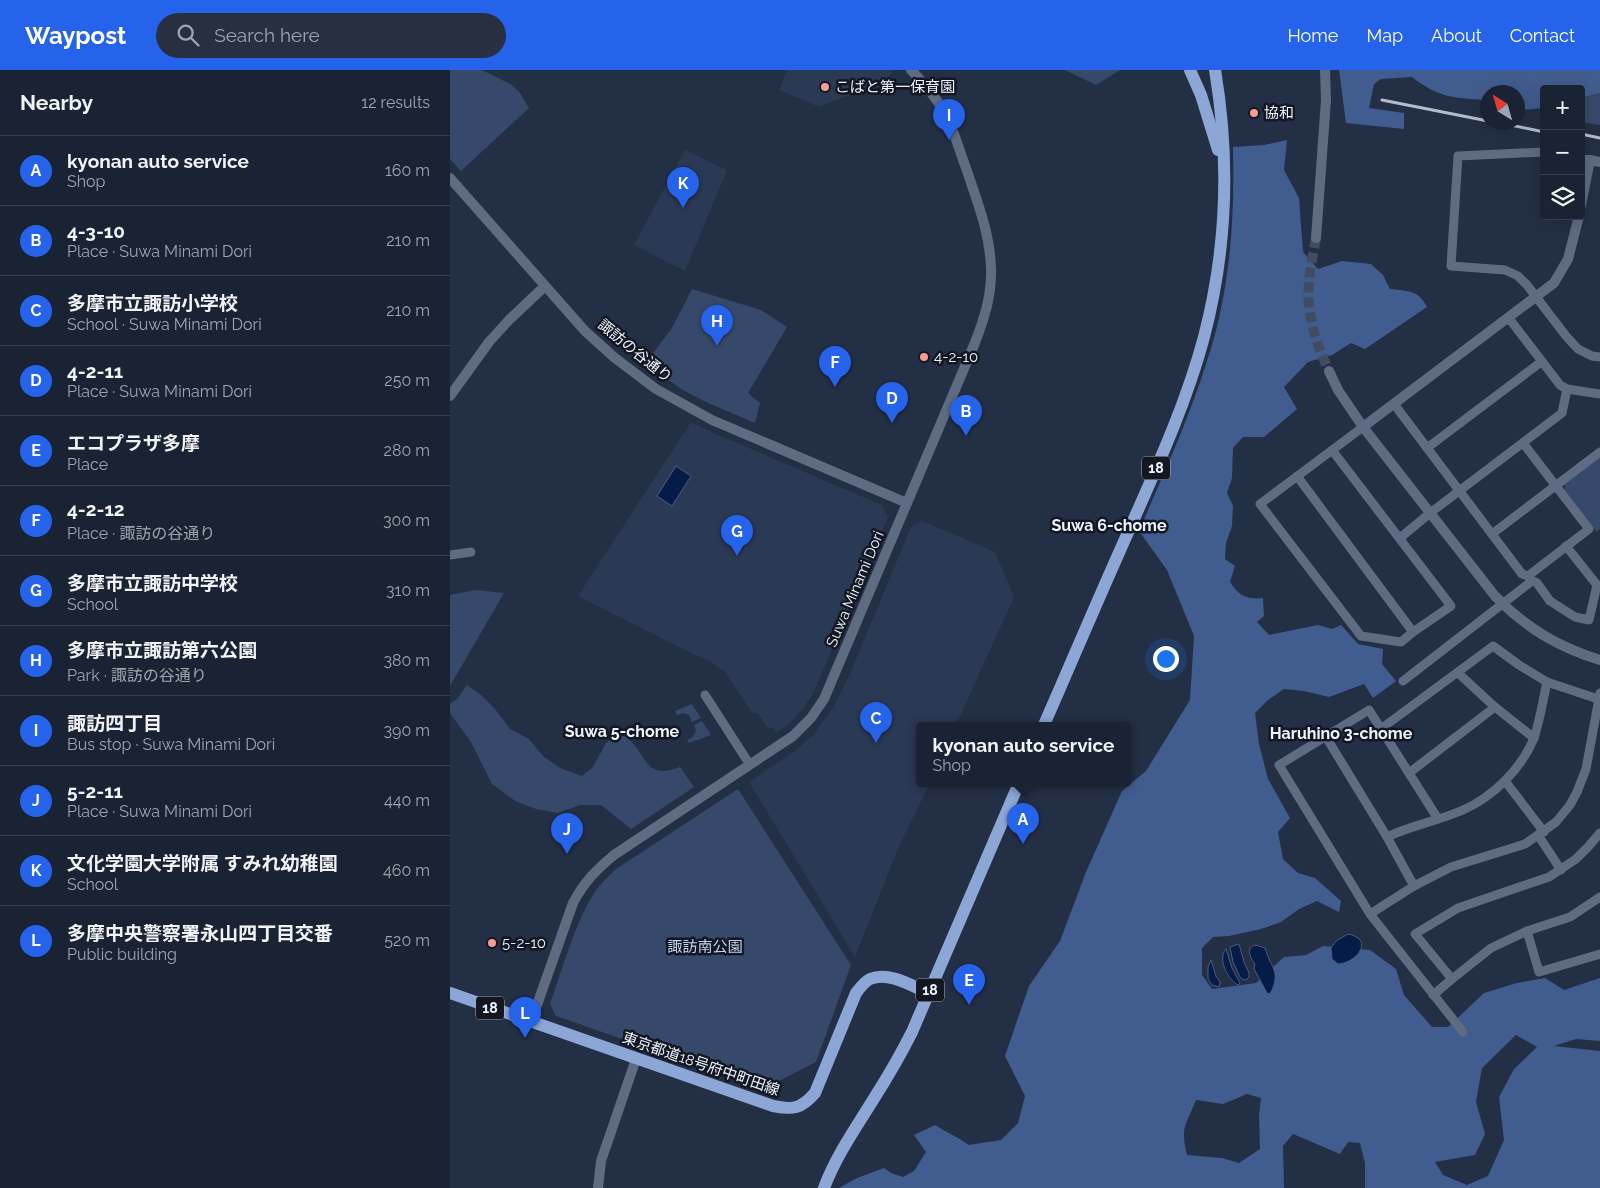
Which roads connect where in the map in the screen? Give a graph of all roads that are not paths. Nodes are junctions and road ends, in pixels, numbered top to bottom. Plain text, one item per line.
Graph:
1 (911, 70) edge
2 (1190, 70) edge
3 (1215, 70) edge
4 (1326, 70) edge
5 (1540, 152) edge
6 (1590, 161) edge
7 (450, 178) edge
8 (1585, 185) edge
9 (1224, 197) junction
10 (1578, 220) edge
11 (1316, 238) tunnel mouth
12 (545, 286) junction
13 (1536, 296) junction
14 (1508, 317) junction
15 (1600, 358) edge
16 (1541, 362) junction
17 (1330, 371) tunnel mouth
18 (1567, 389) junction
19 (1600, 394) edge
20 (450, 396) edge
21 (1394, 404) junction
22 (1363, 427) junction
23 (1523, 443) junction
24 (1427, 448) junction
25 (1332, 450) junction
26 (1600, 452) edge
27 (1297, 476) junction
28 (1556, 486) junction
29 (1460, 491) junction
30 (907, 502) junction
31 (1430, 513) junction
32 (1492, 534) junction
33 (1400, 538) junction
34 (1566, 546) junction
35 (471, 552) dead end
36 (450, 555) edge
37 (1530, 578) junction
38 (1503, 604) junction
39 (1413, 632) junction
40 (1600, 660) edge
41 (1458, 673) junction
42 (1403, 681) dead end
43 (1547, 682) junction
44 (705, 695) dead end
45 (1600, 695) edge
46 (1495, 707) junction
47 (1045, 722) edge
48 (1382, 728) junction
49 (1326, 737) junction
50 (1534, 738) junction
51 (750, 765) junction
52 (1409, 773) junction
53 (1505, 781) junction
54 (1017, 787) edge
55 (1438, 819) junction
56 (1600, 833) edge
57 (1541, 834) junction
58 (1387, 838) junction
59 (1561, 870) junction
60 (1414, 886) junction
61 (1600, 896) edge
62 (1370, 914) junction
63 (1527, 931) junction
64 (1600, 954) edge
65 (1452, 979) junction
66 (450, 993) edge
67 (928, 993) junction
68 (1433, 995) junction
69 (530, 1022) junction
70 (1463, 1032) dead end
71 (636, 1059) junction
72 (598, 1188) edge
73 (824, 1188) edge

1 - 30 street, Suwa Minami Dori
2 - 9 main road, 18
3 - 9 main road, 18
4 - 11 street
5 - 13 street
6 - 8 street
7 - 12 street, 諏訪の谷通り
9 - 47 main road, 18
10 - 13 street
12 - 20 street
12 - 30 street, 諏訪の谷通り
13 - 14 street
13 - 15 street
14 - 16 street
14 - 21 street
16 - 18 street
16 - 24 street
17 - 22 street
18 - 19 street
18 - 23 street
21 - 22 street
21 - 24 street
22 - 25 street
22 - 31 street
23 - 28 street
23 - 29 street
24 - 29 street
25 - 27 street
25 - 33 street
26 - 28 street
27 - 39 street
27 - 39 street
28 - 32 street
28 - 34 street
29 - 31 street
29 - 32 street
30 - 51 street, Suwa Minami Dori
31 - 33 street
31 - 38 street
32 - 37 street
33 - 39 street
34 - 37 street
34 - 37 street
35 - 36 street
37 - 38 street
38 - 40 street
38 - 42 street
41 - 43 street
41 - 46 street
41 - 48 street
43 - 45 street
43 - 50 street
44 - 51 street
45 - 57 street
46 - 50 street
46 - 52 street
48 - 49 street
48 - 52 street
49 - 58 street
49 - 62 street
50 - 53 street
51 - 69 street, Suwa Minami Dori
52 - 55 street
53 - 55 street
53 - 57 street
54 - 67 main road, 18
55 - 58 street
56 - 59 street
57 - 59 street
57 - 60 street
58 - 60 street
59 - 65 street
60 - 62 street
61 - 63 street
62 - 68 street
63 - 64 street
63 - 65 street
65 - 68 street
66 - 69 main road, 東京都道18号府中町田線 / 18
67 - 71 main road, 東京都道18号府中町田線 / 18
67 - 73 main road, 18
68 - 70 street
69 - 71 main road, 東京都道18号府中町田線 / 18
71 - 72 street

